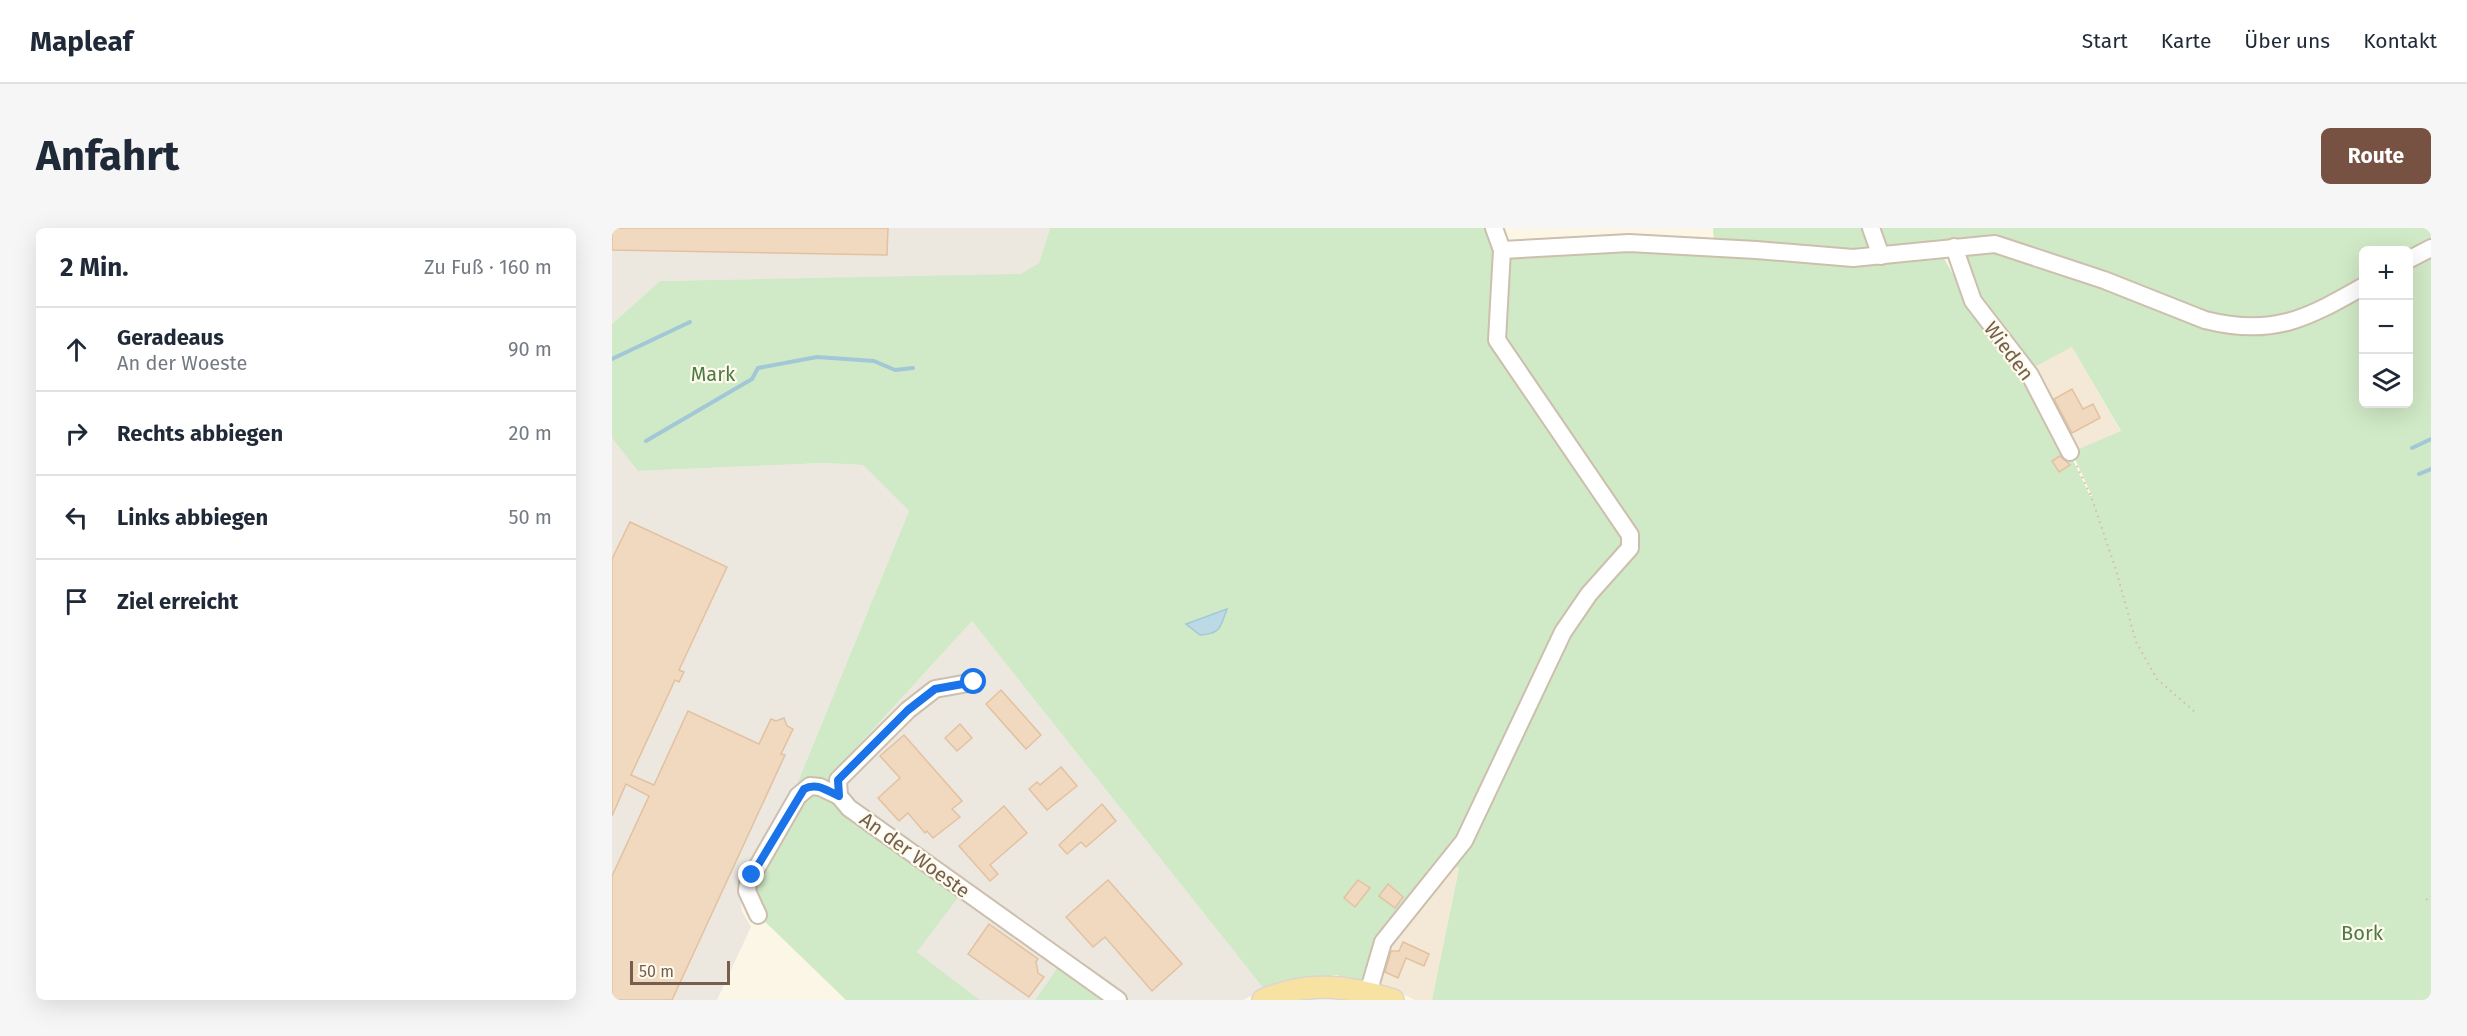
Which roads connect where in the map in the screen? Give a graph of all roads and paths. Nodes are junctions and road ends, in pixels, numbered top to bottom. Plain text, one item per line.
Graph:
1 (1494, 228) edge
2 (1871, 228) edge
3 (1954, 247) junction
4 (2431, 248) edge
5 (1502, 250) junction
6 (1881, 256) junction
7 (2413, 258) edge
8 (2359, 288) edge
9 (2070, 452) joint
10 (974, 682) dead end
11 (2195, 712) dead end
12 (839, 796) junction
13 (2426, 899) dead end
14 (2431, 902) edge
15 (758, 915) dead end
16 (1367, 996) edge
17 (1118, 1000) edge
18 (1263, 1000) edge
19 (1393, 1000) edge

1 - 5 street
2 - 6 street
3 - 6 street
3 - 8 street
3 - 9 street, Wieden
4 - 7 street
5 - 6 street
5 - 16 street
9 - 11 path
10 - 12 street
12 - 15 street
12 - 17 street, An der Woeste
13 - 14 path
16 - 18 main road
16 - 19 main road

